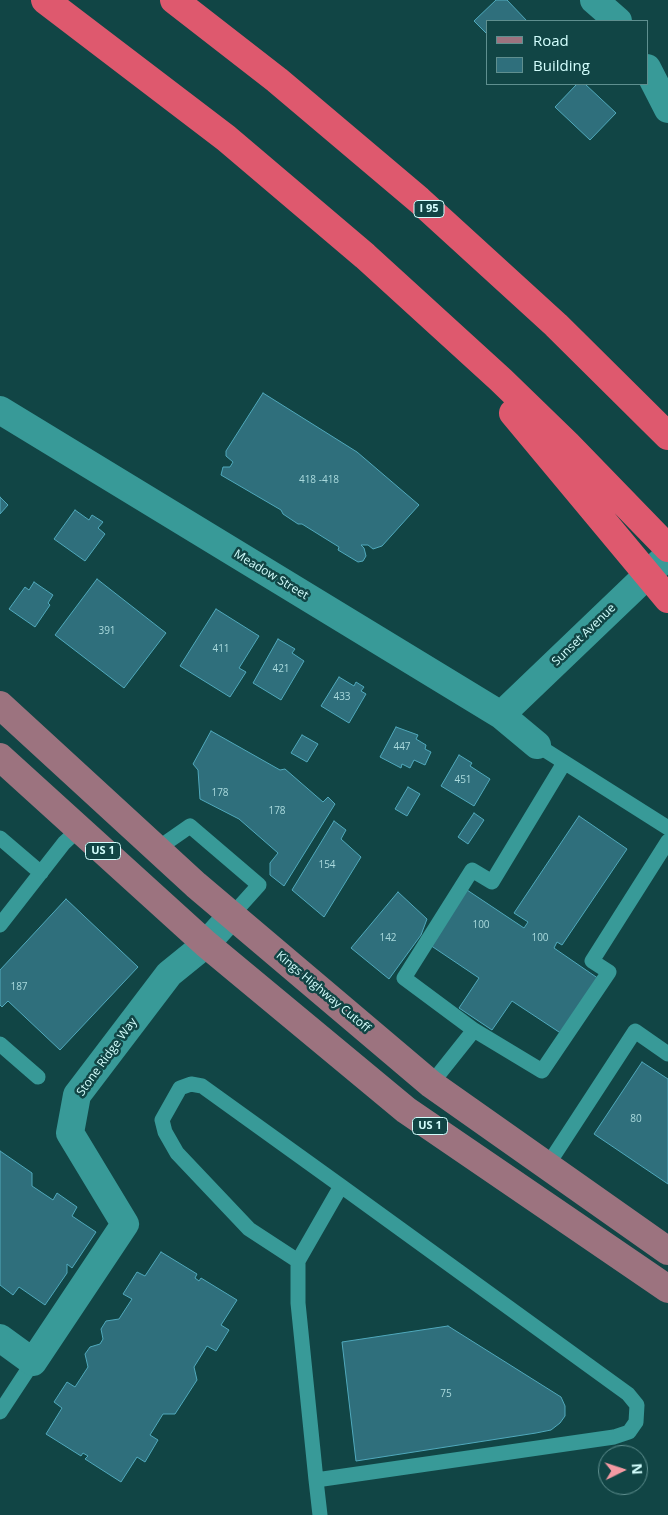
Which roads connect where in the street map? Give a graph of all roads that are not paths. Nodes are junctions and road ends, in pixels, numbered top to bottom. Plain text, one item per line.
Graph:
1 (45, 0) edge
2 (174, 0) edge
3 (594, 0) edge
4 (617, 20) edge
5 (648, 70) edge
6 (668, 109) edge
7 (436, 319) junction
8 (0, 410) edge
9 (668, 436) edge
10 (668, 548) edge
11 (668, 555) edge
12 (666, 596) edge
13 (0, 705) edge
14 (501, 715) junction
15 (537, 745) joint
16 (0, 757) edge
17 (564, 763) junction
18 (668, 828) edge
19 (79, 829) junction
20 (0, 838) edge
21 (668, 841) edge
22 (157, 849) junction
23 (41, 873) junction
24 (232, 915) junction
25 (0, 925) edge
26 (206, 944) junction
27 (474, 1030) junction
28 (0, 1044) edge
29 (668, 1054) edge
30 (38, 1077) dead end
31 (431, 1084) junction
32 (547, 1166) junction
33 (341, 1186) junction
34 (529, 1193) junction
35 (668, 1252) edge
36 (298, 1261) junction
37 (668, 1289) edge
38 (0, 1338) edge
39 (33, 1362) junction
40 (0, 1412) edge
41 (316, 1480) junction
42 (320, 1515) edge

1 - 7 highway
2 - 9 highway, I 95
3 - 4 street
5 - 6 street
7 - 10 highway
7 - 12 highway
8 - 14 street, Meadow Street
11 - 14 street, Sunset Avenue
13 - 22 main road, Kings Highway Cutoff / US 1
14 - 15 street, Meadow Street
15 - 17 lane
16 - 19 main road, US 1
17 - 18 lane
17 - 27 lane
19 - 23 lane
19 - 26 main road, US 1
20 - 23 lane
21 - 27 lane
22 - 24 main road, Kings Highway Cutoff / US 1
22 - 24 lane
23 - 25 lane
24 - 26 street, Stone Ridge Way
24 - 31 main road, Kings Highway Cutoff / US 1
26 - 34 main road, US 1
26 - 39 street, Stone Ridge Way
27 - 31 lane
28 - 30 lane
29 - 32 lane
31 - 32 main road, Kings Highway Cutoff / US 1
32 - 34 main road
32 - 35 main road, Kings Highway Cutoff / US 1
33 - 36 lane
33 - 36 lane
33 - 41 lane
34 - 37 main road, US 1
36 - 41 lane
38 - 39 street
39 - 40 lane
41 - 42 lane

